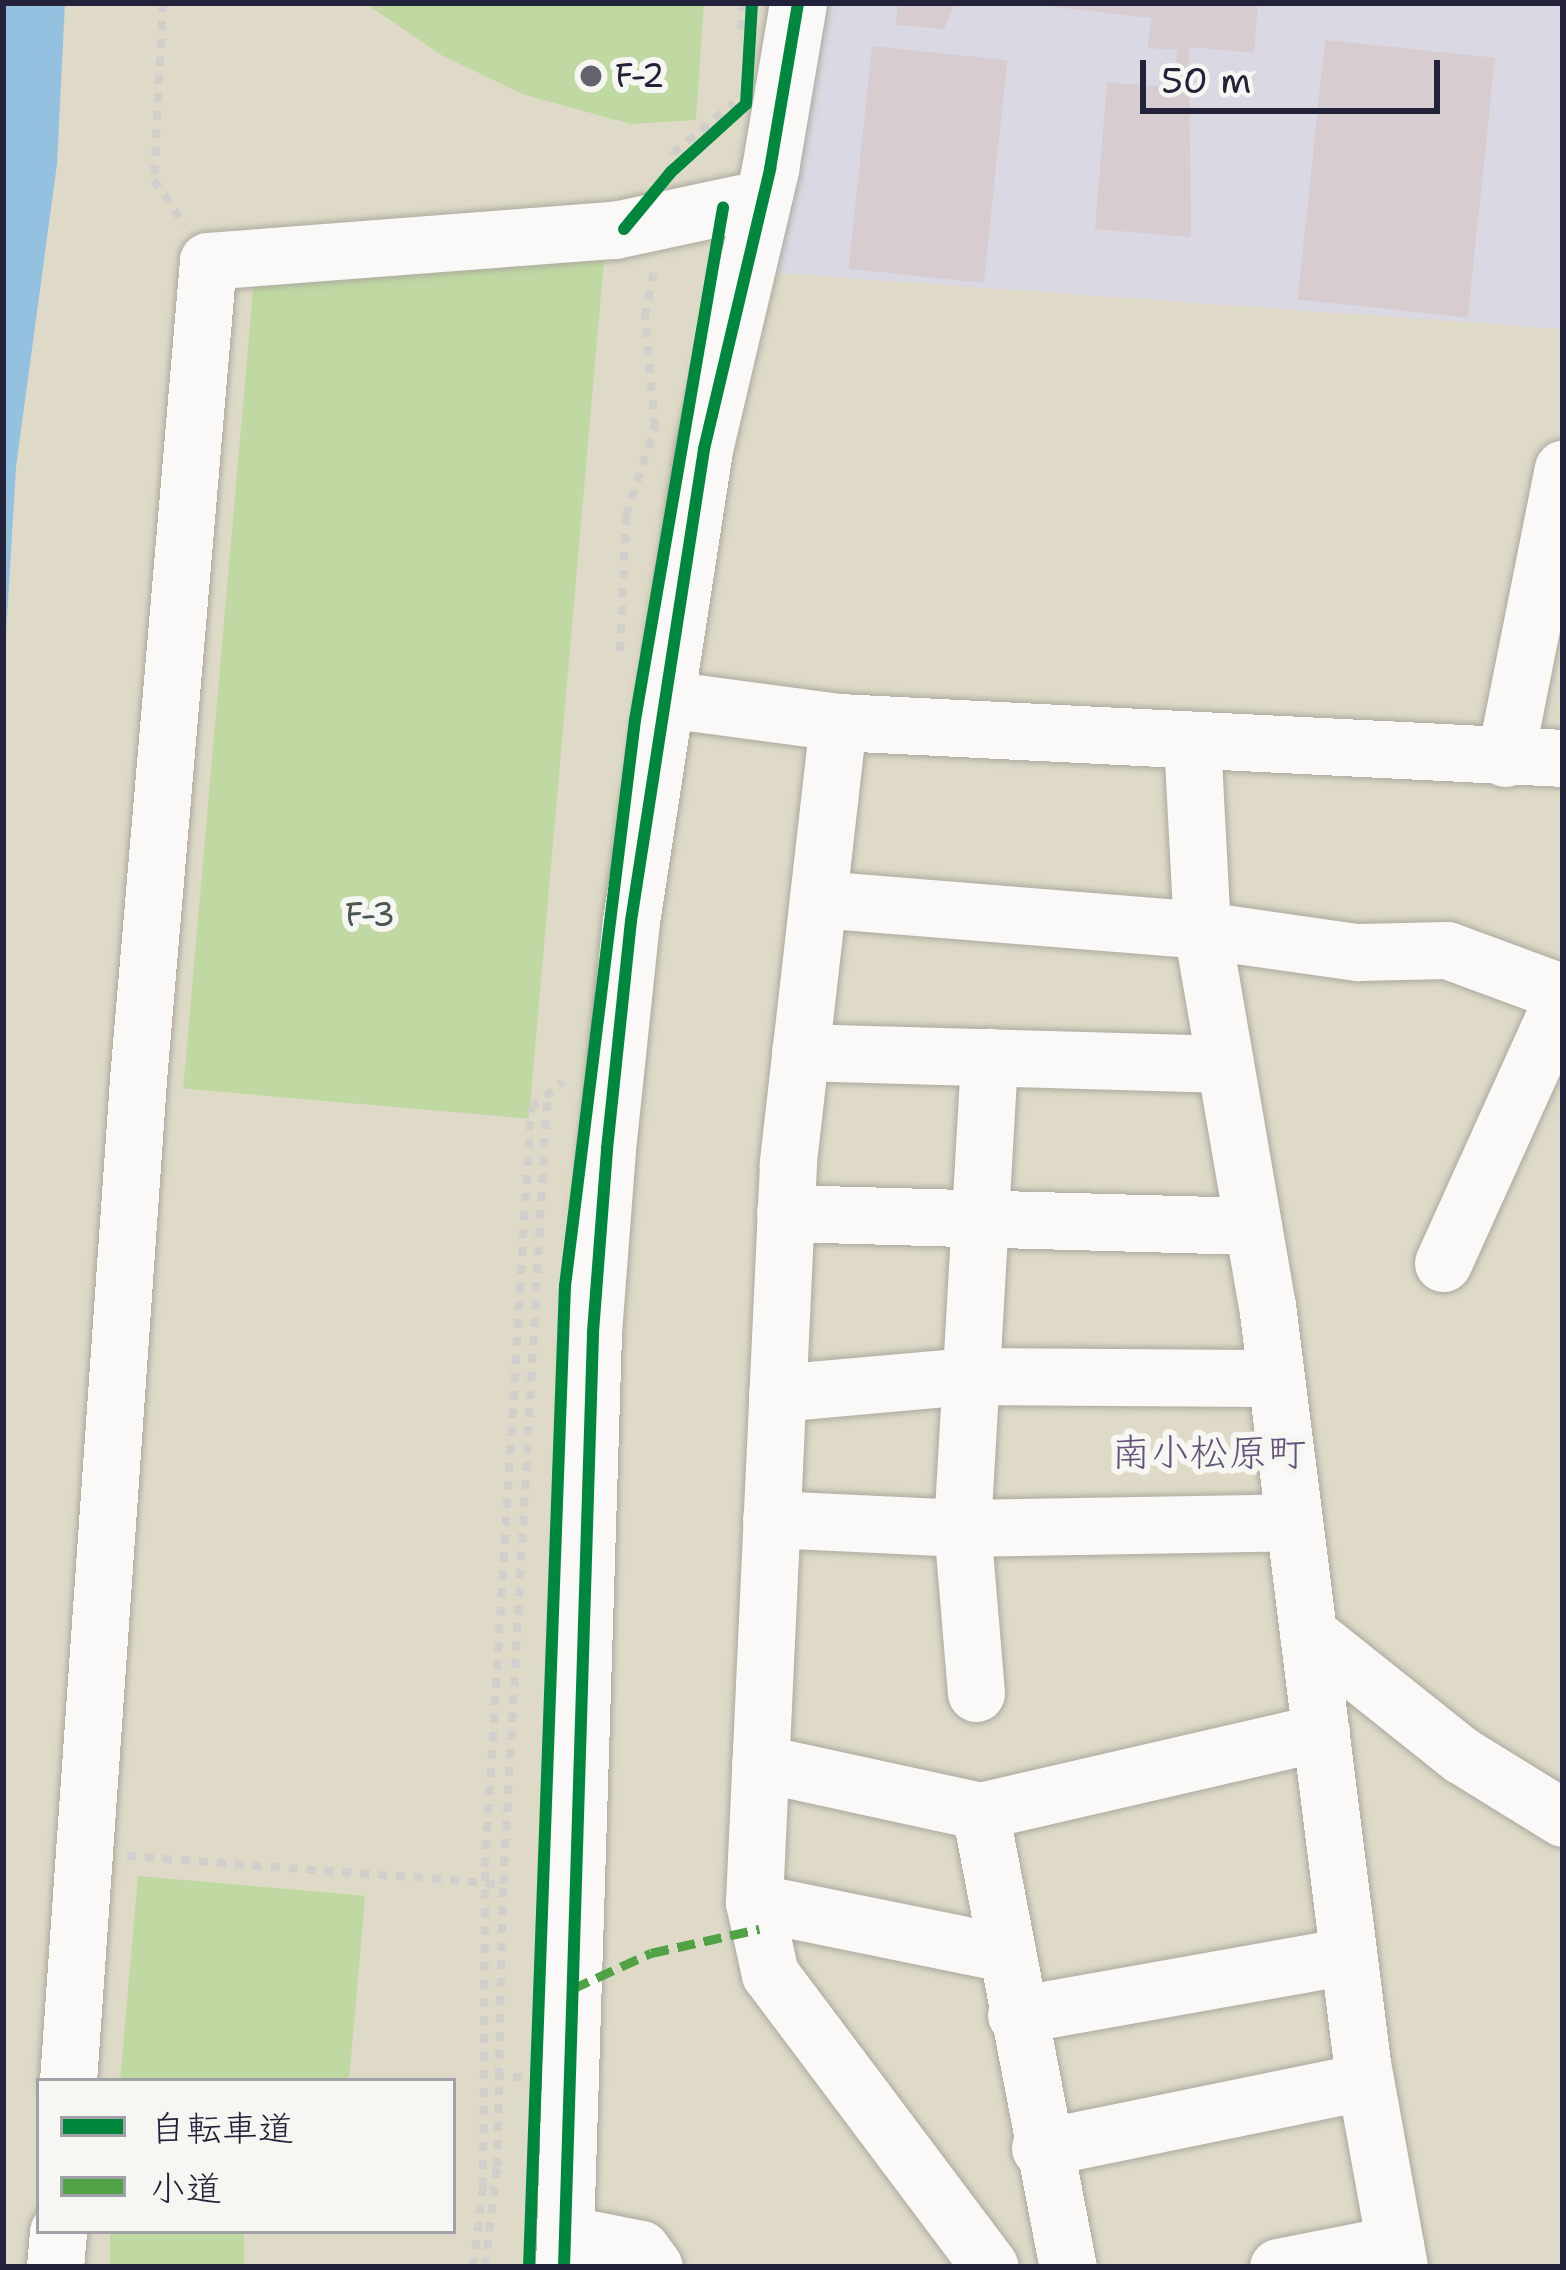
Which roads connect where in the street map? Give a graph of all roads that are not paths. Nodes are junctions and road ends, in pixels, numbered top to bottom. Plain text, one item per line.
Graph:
1 (798, 3) edge
2 (760, 199) junction
3 (1563, 469) edge
4 (666, 699) junction
5 (838, 722) junction
6 (1192, 740) junction
7 (1504, 758) junction
8 (1563, 758) edge
9 (818, 899) junction
10 (1202, 930) junction
11 (1563, 995) edge
12 (800, 1052) junction
13 (989, 1057) junction
14 (1225, 1064) junction
15 (785, 1213) junction
16 (981, 1218) junction
17 (1253, 1226) junction
18 (1444, 1263) dead end
19 (966, 1376) junction
20 (1276, 1378) junction
21 (777, 1393) junction
22 (771, 1519) junction
23 (1294, 1522) junction
24 (962, 1528) junction
25 (1308, 1634) junction
26 (976, 1693) dead end
27 (1321, 1732) junction
28 (760, 1763) junction
29 (980, 1810) junction
30 (1563, 1818) edge
31 (754, 1902) junction
32 (1005, 1953) junction
33 (1348, 1956) junction
34 (1016, 2015) junction
35 (68, 2078) edge
36 (1365, 2081) junction
37 (1040, 2148) junction
38 (58, 2234) edge
39 (565, 2250) edge
40 (1397, 2255) edge
41 (55, 2267) edge
42 (654, 2267) edge
43 (990, 2267) edge
44 (1068, 2267) edge
45 (1278, 2267) edge

1 - 2 street
2 - 4 street
2 - 35 street
3 - 7 street
4 - 5 street
4 - 39 street
5 - 6 street
5 - 9 street
6 - 7 street
6 - 10 street
7 - 8 street
9 - 10 street
9 - 12 street
10 - 11 street
10 - 14 street
11 - 18 street
12 - 13 street
12 - 15 street
13 - 14 street
13 - 16 street
14 - 17 street
15 - 16 street
15 - 21 street
16 - 17 street
16 - 19 street
17 - 20 street
19 - 20 street
19 - 21 street
19 - 24 street
20 - 23 street
21 - 22 street
22 - 24 street
22 - 28 street
23 - 24 street
23 - 25 street
24 - 26 street
25 - 27 street
25 - 30 street
27 - 29 street
27 - 33 street
28 - 29 street
28 - 31 street
29 - 32 street
31 - 32 street
31 - 43 street
32 - 34 street
33 - 34 street
33 - 36 street
34 - 37 street
36 - 37 street
36 - 40 street
37 - 44 street
38 - 41 street
39 - 42 street
40 - 45 street

